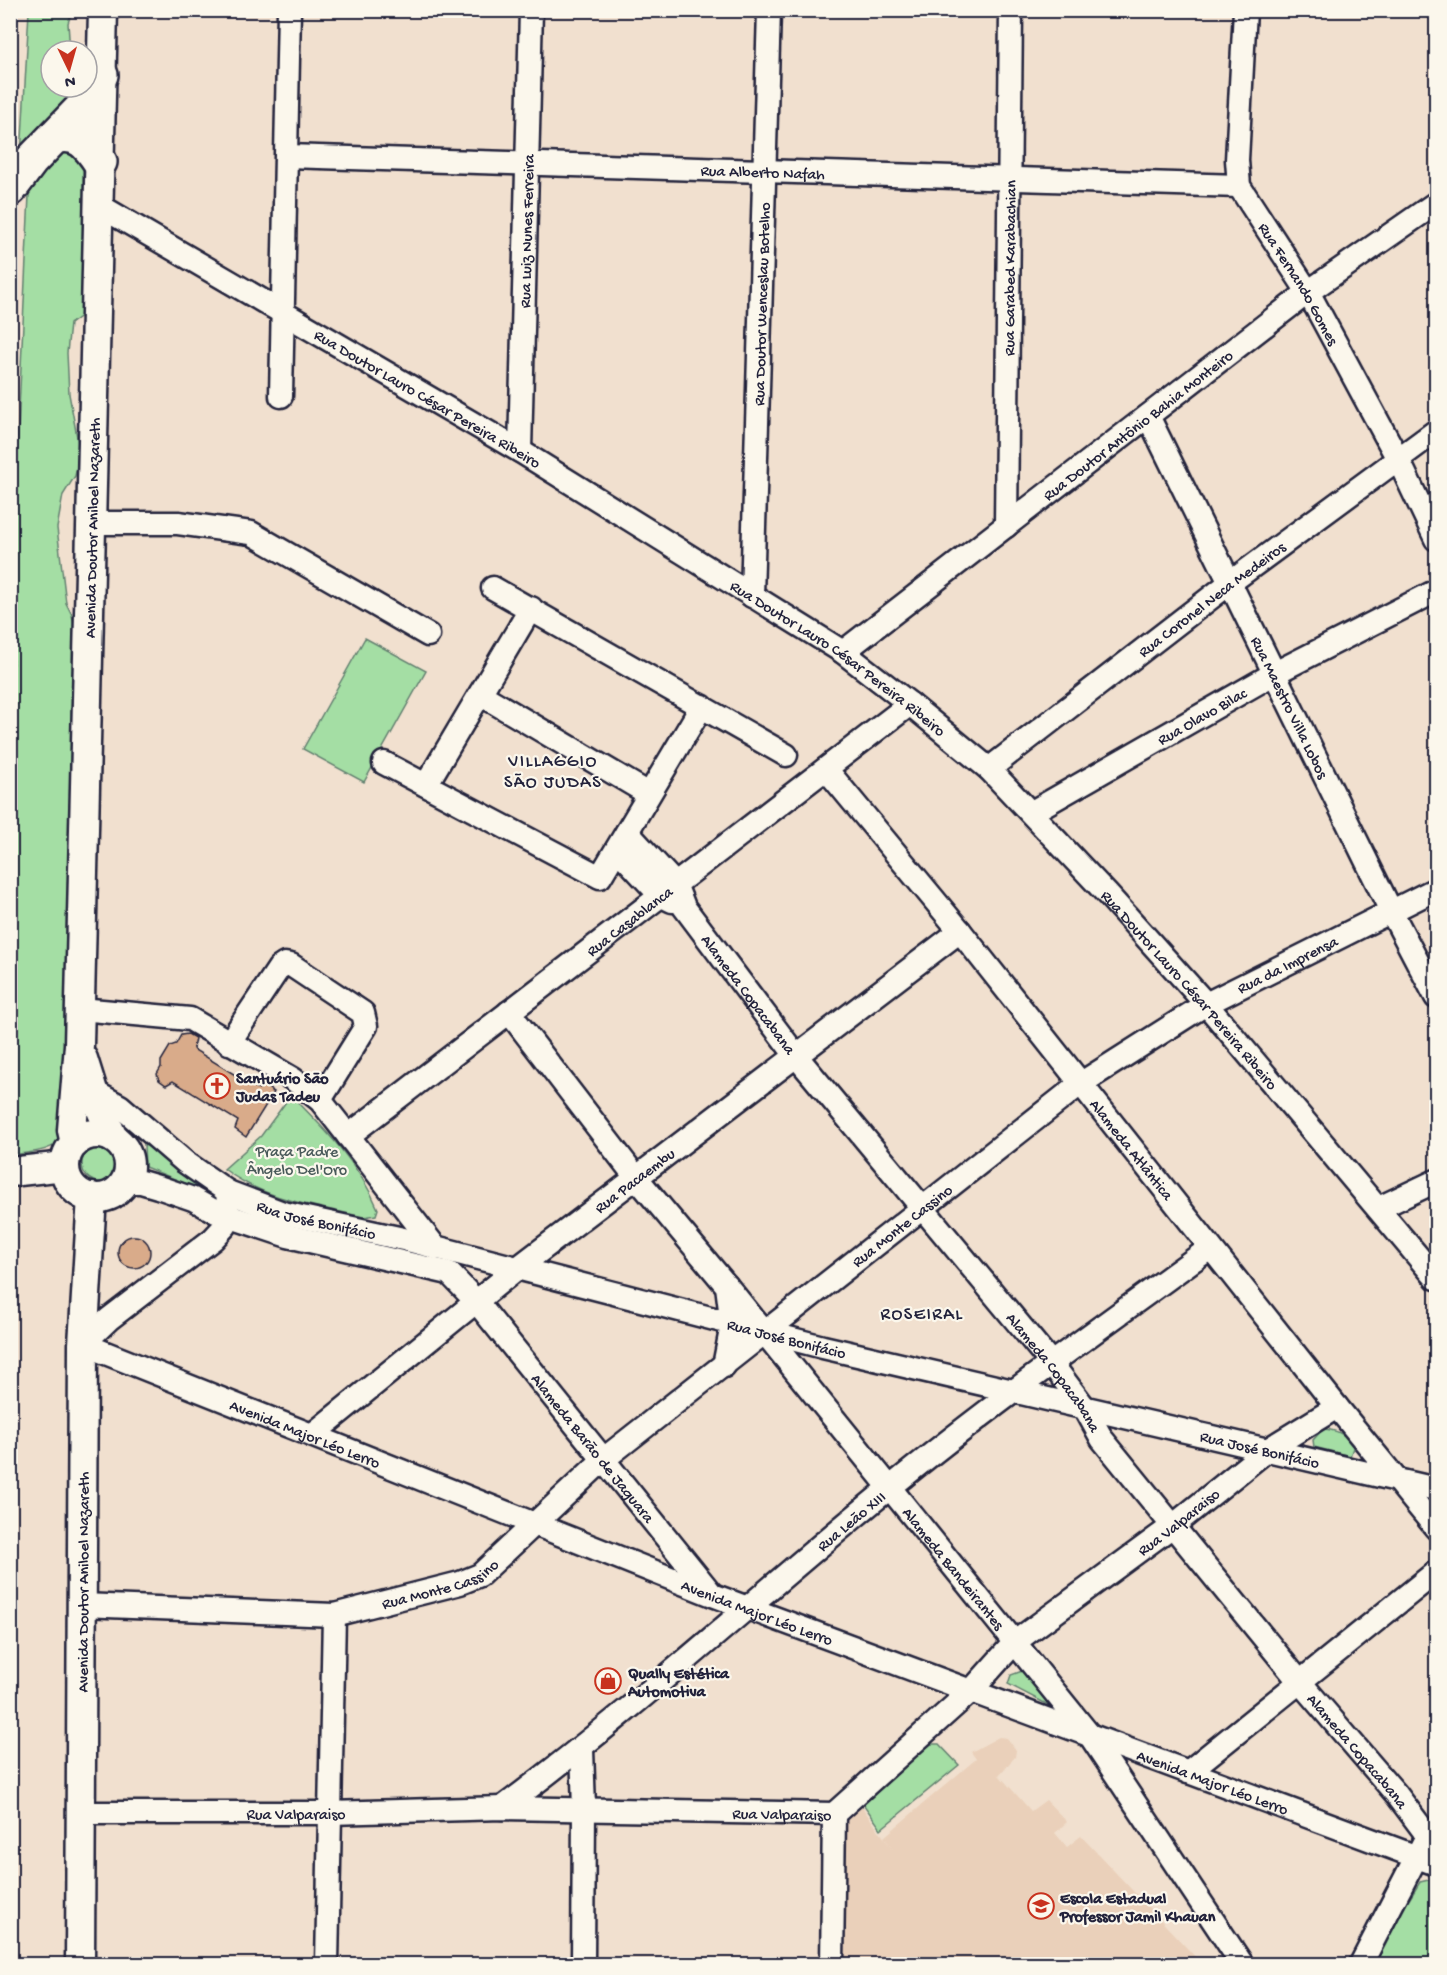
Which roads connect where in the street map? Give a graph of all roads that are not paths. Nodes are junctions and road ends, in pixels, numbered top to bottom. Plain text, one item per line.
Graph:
1 (103, 10) edge
2 (290, 10) edge
3 (531, 10) edge
4 (769, 10) edge
5 (1011, 10) edge
6 (1245, 10) edge
7 (101, 75) junction
8 (55, 137) junction
9 (287, 156) junction
10 (100, 162) junction
11 (527, 163) junction
12 (764, 170) junction
13 (1009, 178) junction
14 (1239, 186) junction
15 (10, 189) edge
16 (1437, 203) edge
17 (100, 206) junction
18 (1308, 292) junction
19 (283, 314) junction
20 (281, 396) dead end
21 (1148, 416) junction
22 (1437, 431) edge
23 (520, 452) junction
24 (1398, 459) junction
25 (92, 523) junction
26 (1006, 526) junction
27 (1437, 539) edge
28 (1231, 582) junction
29 (493, 588) dead end
30 (1437, 591) edge
31 (752, 596) junction
32 (531, 608) junction
33 (428, 635) dead end
34 (843, 652) junction
35 (1275, 673) junction
36 (480, 694) junction
37 (910, 704) junction
38 (702, 706) junction
39 (786, 755) dead end
40 (384, 763) dead end
41 (826, 769) junction
42 (989, 769) junction
43 (426, 785) junction
44 (649, 794) junction
45 (1032, 812) junction
46 (622, 841) junction
47 (667, 889) junction
48 (1437, 889) edge
49 (1391, 911) junction
50 (960, 931) junction
51 (1437, 998) edge
52 (1206, 1004) junction
53 (80, 1010) junction
54 (509, 1012) junction
55 (229, 1043) junction
56 (79, 1045) junction
57 (797, 1057) junction
58 (1080, 1084) junction
59 (93, 1091) junction
60 (320, 1100) junction
61 (348, 1136) junction
62 (158, 1140) junction
63 (116, 1141) junction
64 (70, 1155) junction
65 (10, 1172) edge
66 (635, 1176) junction
67 (1437, 1181) edge
68 (124, 1182) junction
69 (228, 1192) junction
70 (92, 1197) junction
71 (397, 1198) junction
72 (1379, 1209) junction
73 (922, 1210) junction
74 (228, 1216) junction
75 (361, 1230) junction
76 (436, 1248) junction
77 (1210, 1248) junction
78 (515, 1270) junction
79 (1437, 1278) edge
80 (727, 1286) junction
81 (476, 1301) junction
82 (732, 1324) junction
83 (765, 1333) junction
84 (83, 1344) junction
85 (1052, 1364) junction
86 (724, 1366) junction
87 (1012, 1391) junction
88 (1337, 1407) junction
89 (1085, 1408) junction
90 (312, 1435) junction
91 (1267, 1450) junction
92 (604, 1459) junction
93 (1399, 1482) junction
94 (888, 1489) junction
95 (1437, 1490) edge
96 (533, 1523) junction
97 (1174, 1525) junction
98 (1437, 1528) edge
99 (1437, 1572) edge
100 (711, 1594) junction
101 (81, 1605) junction
102 (746, 1606) junction
103 (334, 1615) junction
104 (1015, 1641) junction
105 (1299, 1681) junction
106 (972, 1690) junction
107 (1091, 1737) junction
108 (582, 1749) junction
109 (1188, 1772) junction
110 (502, 1808) junction
111 (584, 1809) junction
112 (83, 1813) junction
113 (330, 1813) junction
114 (834, 1814) junction
115 (1430, 1845) edge
116 (80, 1965) edge
117 (327, 1965) edge
118 (583, 1965) edge
119 (832, 1965) edge
120 (1242, 1965) edge
121 (1361, 1965) edge

1 - 7 main road, Avenida Doutor Aniloel Nazareth
2 - 9 street
3 - 11 street, Rua Luiz Nunes Ferreira
4 - 12 street, Rua Doutor Wenceslau Botelho
5 - 13 street, Rua Garabed Karabachian
6 - 14 street, Rua Fernando Gomes
7 - 8 highway
7 - 10 main road, Avenida Doutor Aniloel Nazareth
8 - 10 highway
8 - 15 highway
9 - 11 street, Rua Alberto Nafah
9 - 19 street
10 - 17 main road, Avenida Doutor Aniloel Nazareth
11 - 12 street, Rua Alberto Nafah
11 - 23 street, Rua Luiz Nunes Ferreira
12 - 13 street, Rua Alberto Nafah
12 - 31 street, Rua Doutor Wenceslau Botelho
13 - 14 street, Rua Alberto Nafah
13 - 26 street, Rua Garabed Karabachian
14 - 18 street, Rua Fernando Gomes
16 - 18 street, Rua Doutor Antônio Bahia Monteiro
17 - 19 street, Rua Doutor Lauro César Pereira Ribeiro
17 - 25 main road, Avenida Doutor Aniloel Nazareth
18 - 21 street, Rua Doutor Antônio Bahia Monteiro
18 - 24 street, Rua Fernando Gomes
19 - 20 street
19 - 23 street, Rua Doutor Lauro César Pereira Ribeiro
21 - 26 street, Rua Doutor Antônio Bahia Monteiro
21 - 28 street, Rua Maestro Villa Lobos
22 - 24 street, Rua Coronel Neca Medeiros
23 - 31 street, Rua Doutor Lauro César Pereira Ribeiro
24 - 27 street, Rua Fernando Gomes
24 - 28 street, Rua Coronel Neca Medeiros
25 - 33 street
25 - 53 main road, Avenida Doutor Aniloel Nazareth
26 - 34 street, Rua Doutor Antônio Bahia Monteiro
28 - 35 street, Rua Maestro Villa Lobos
28 - 42 street, Rua Coronel Neca Medeiros
29 - 32 street
30 - 35 street, Rua Olavo Bilac
31 - 34 street, Rua Doutor Lauro César Pereira Ribeiro
32 - 36 street
32 - 38 street
34 - 37 street, Rua Doutor Lauro César Pereira Ribeiro
35 - 45 street, Rua Olavo Bilac
35 - 49 street, Rua Maestro Villa Lobos
36 - 43 street
36 - 44 street
37 - 41 street, Rua Casablanca
37 - 42 street, Rua Doutor Lauro César Pereira Ribeiro
38 - 39 street
38 - 44 street
40 - 43 street
41 - 47 street, Rua Casablanca
41 - 50 street, Alameda Atlântica
42 - 45 street, Rua Doutor Lauro César Pereira Ribeiro
43 - 46 street
44 - 46 street
45 - 52 street, Rua Doutor Lauro César Pereira Ribeiro
46 - 47 street
47 - 54 street, Rua Casablanca
47 - 57 street, Alameda Copacabana
48 - 49 street, Rua da Imprensa
49 - 51 street, Rua Maestro Villa Lobos
49 - 52 street, Rua da Imprensa
50 - 57 street, Rua Pacaembu
50 - 58 street, Alameda Atlântica
52 - 58 street, Rua da Imprensa
52 - 72 street, Rua Doutor Lauro César Pereira Ribeiro
53 - 55 street
53 - 56 main road, Avenida Doutor Aniloel Nazareth
54 - 61 street, Rua Casablanca
54 - 66 street, Alameda Bandeirantes
55 - 60 street
55 - 60 street
56 - 59 main road, Avenida Doutor Aniloel Nazareth
56 - 64 main road, Avenida Doutor Aniloel Nazareth
57 - 66 street, Rua Pacaembu
57 - 73 street, Alameda Copacabana
58 - 73 street, Rua Monte Cassino
58 - 77 street, Alameda Atlântica
59 - 62 street, Rua José Bonifácio
59 - 63 main road, Avenida Doutor Aniloel Nazareth
60 - 61 street
61 - 71 street
62 - 63 street
62 - 69 street, Rua José Bonifácio
63 - 64 main road
63 - 68 main road
64 - 65 main road
64 - 70 main road
66 - 78 street, Rua Pacaembu
66 - 80 street, Alameda Bandeirantes
67 - 72 street
68 - 70 main road
68 - 74 street, Rua José Bonifácio
69 - 74 street
69 - 75 street, Rua José Bonifácio
70 - 84 main road, Avenida Doutor Aniloel Nazareth
71 - 75 street
71 - 76 street
72 - 79 street, Rua Doutor Lauro César Pereira Ribeiro
73 - 83 street, Rua Monte Cassino
73 - 85 street, Alameda Copacabana
74 - 81 street, Rua José Bonifácio
74 - 84 street
75 - 76 street, Rua José Bonifácio
76 - 78 street, Rua José Bonifácio
77 - 85 street, Rua Leão XIII
77 - 88 street, Alameda Atlântica
78 - 81 street, Rua Pacaembu
78 - 82 street, Rua José Bonifácio
80 - 82 street
80 - 83 street, Alameda Bandeirantes
81 - 90 street, Rua Pacaembu
81 - 92 street, Alameda Barão de Jaguara
82 - 83 street, Rua José Bonifácio
82 - 86 street
83 - 86 street, Rua Monte Cassino
83 - 87 street, Rua José Bonifácio
83 - 94 street, Alameda Bandeirantes
84 - 90 street, Avenida Major Léo Lerro
84 - 101 main road, Avenida Doutor Aniloel Nazareth
85 - 87 street, Rua Leão XIII
85 - 89 street, Alameda Copacabana
86 - 92 street, Rua Monte Cassino
87 - 89 street, Rua José Bonifácio
87 - 94 street, Rua Leão XIII
88 - 91 street, Rua Valparaiso
88 - 93 street, Alameda Atlântica
89 - 91 street, Rua José Bonifácio
89 - 97 street, Alameda Copacabana
90 - 96 street, Avenida Major Léo Lerro
91 - 93 street, Rua José Bonifácio
91 - 97 street, Rua Valparaiso
92 - 96 street, Rua Monte Cassino
92 - 100 street, Alameda Barão de Jaguara
93 - 95 street, Rua José Bonifácio
93 - 98 street, Alameda Atlântica
94 - 102 street, Rua Leão XIII
94 - 104 street, Alameda Bandeirantes
96 - 100 street, Avenida Major Léo Lerro
96 - 103 street, Rua Monte Cassino
97 - 104 street, Rua Valparaiso
97 - 105 street, Alameda Copacabana
99 - 105 street
100 - 102 street, Avenida Major Léo Lerro
101 - 103 street, Rua Monte Cassino
101 - 112 main road, Avenida Doutor Aniloel Nazareth
102 - 106 street, Avenida Major Léo Lerro
102 - 108 street, Rua Leão XIII
103 - 113 street
104 - 106 street, Rua Valparaiso
104 - 107 street, Alameda Bandeirantes
105 - 109 street
105 - 115 street, Alameda Copacabana
106 - 107 street, Avenida Major Léo Lerro
106 - 114 street, Rua Valparaiso
107 - 109 street, Avenida Major Léo Lerro
107 - 120 street, Alameda Bandeirantes
108 - 110 street, Rua Leão XIII
108 - 111 street
109 - 115 street, Avenida Major Léo Lerro
110 - 111 street, Rua Valparaiso
110 - 113 street, Rua Valparaiso
111 - 114 street, Rua Valparaiso
111 - 118 street
112 - 113 street, Rua Valparaiso
112 - 116 main road, Avenida Doutor Aniloel Nazareth
113 - 117 street
114 - 119 street
115 - 121 street

